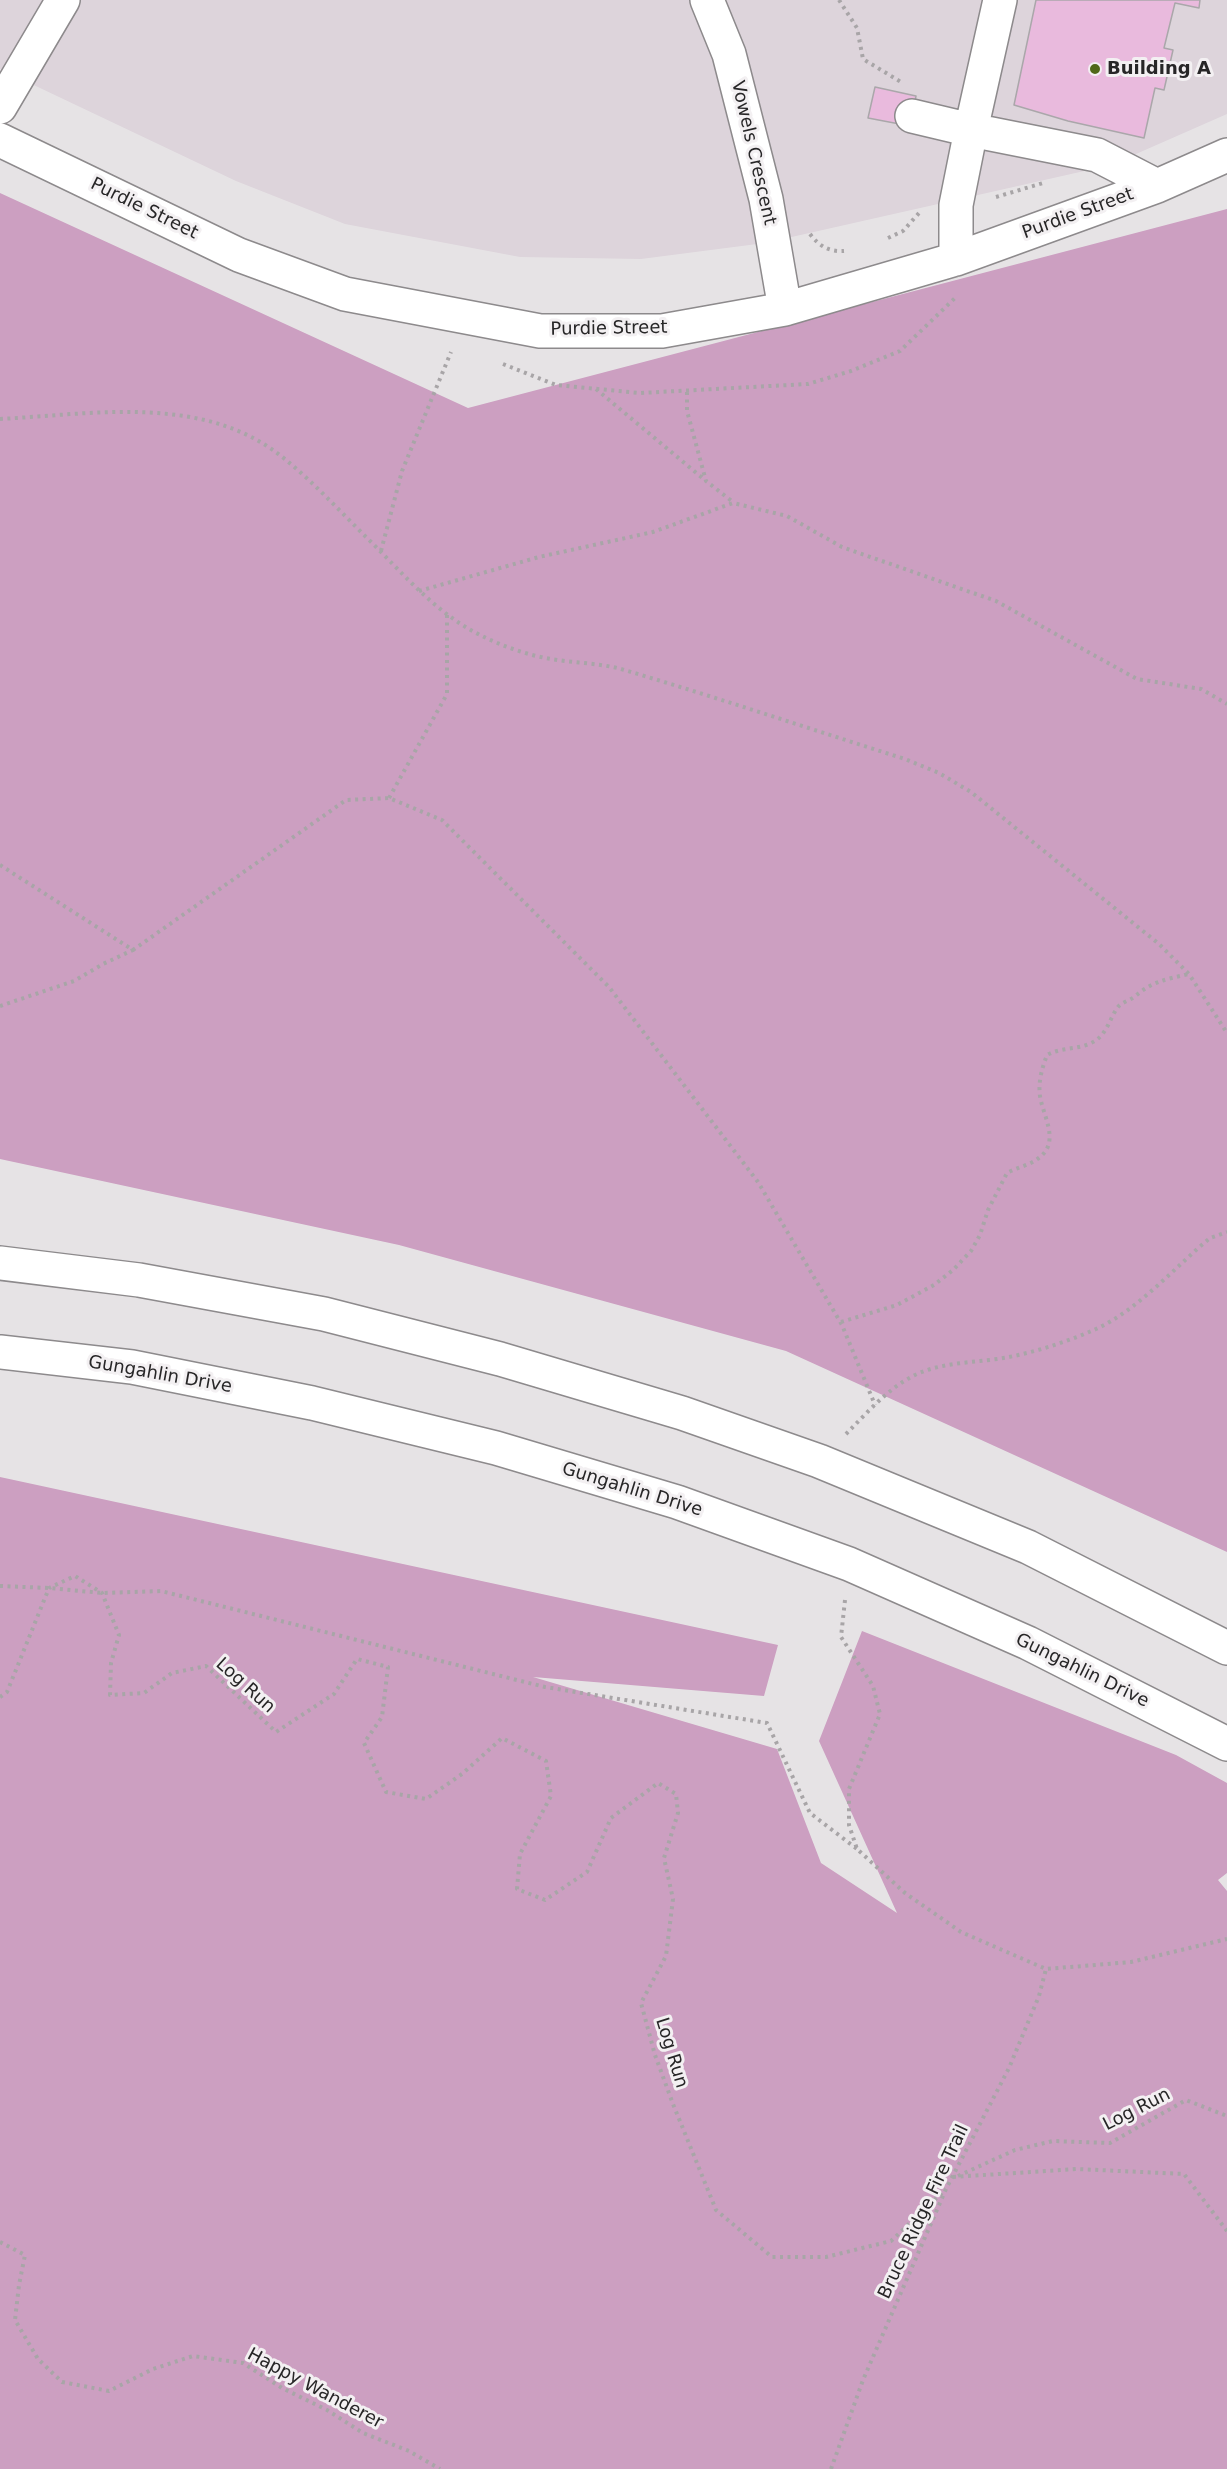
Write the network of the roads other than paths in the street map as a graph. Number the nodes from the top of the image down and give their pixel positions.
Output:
1 (63, 0) edge
2 (707, 0) edge
3 (1000, 0) edge
4 (0, 107) edge
5 (912, 116) dead end
6 (971, 130) junction
7 (0, 140) edge
8 (1227, 155) edge
9 (1157, 186) junction
10 (956, 259) junction
11 (785, 309) junction
12 (0, 1263) edge
13 (0, 1352) edge
14 (1227, 1648) edge
15 (1227, 1744) edge

1 - 4 main road
2 - 11 main road, Vowels Crescent
3 - 6 main road
5 - 6 main road
6 - 9 main road
6 - 10 main road
7 - 11 main road, Purdie Street
8 - 9 main road, Purdie Street
9 - 10 main road, Purdie Street
10 - 11 main road, Purdie Street
12 - 14 main road
13 - 15 main road, Gungahlin Drive

